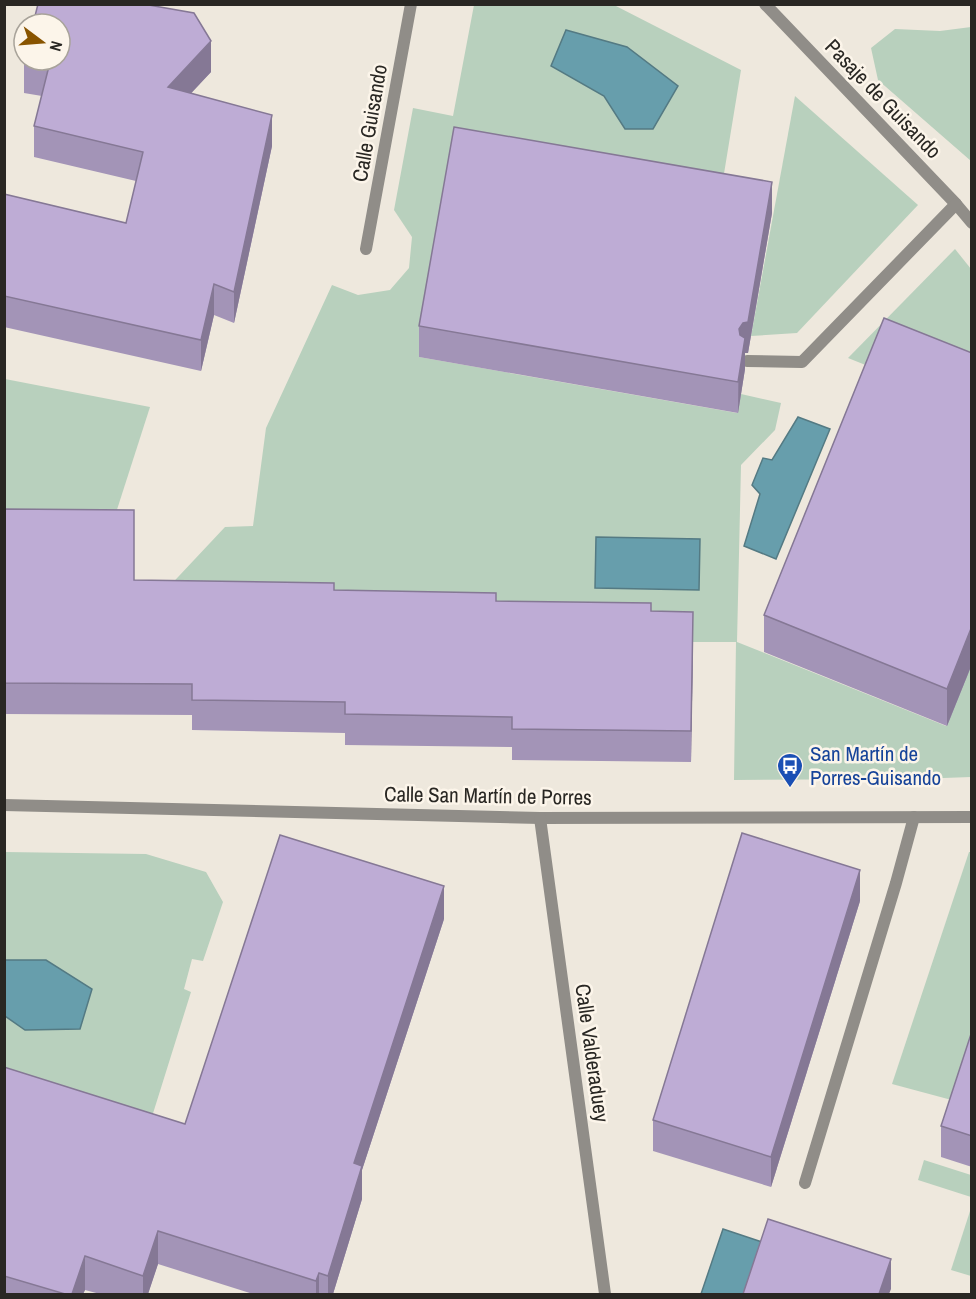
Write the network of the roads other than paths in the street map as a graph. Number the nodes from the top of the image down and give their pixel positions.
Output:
1 (411, 4) edge
2 (765, 4) edge
3 (956, 204) junction
4 (972, 223) edge
5 (366, 249) dead end
6 (747, 361) edge
7 (4, 805) edge
8 (915, 817) junction
9 (540, 818) junction
10 (972, 818) edge
11 (806, 1183) dead end
12 (605, 1294) edge

1 - 5 street, Calle Guisando
2 - 3 street, Pasaje de Guisando
3 - 4 street, Pasaje de Guisando
3 - 6 street
7 - 9 street, Calle San Martín de Porres
8 - 9 street, Calle San Martín de Porres
8 - 10 street, Calle San Martín de Porres
8 - 11 street
9 - 12 street, Calle Valderaduey

